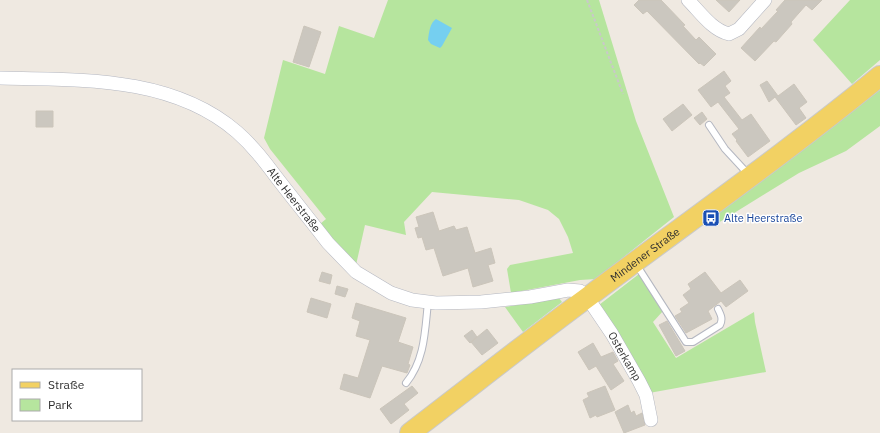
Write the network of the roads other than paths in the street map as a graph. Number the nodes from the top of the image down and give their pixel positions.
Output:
1 (688, 0) edge
2 (765, 0) edge
3 (880, 76) edge
4 (0, 78) edge
5 (709, 125) dead end
6 (750, 176) junction
7 (635, 263) junction
8 (588, 297) junction
9 (428, 302) junction
10 (718, 309) dead end
11 (406, 383) dead end
12 (651, 420) dead end
13 (410, 433) edge

1 - 2 street
3 - 6 main road, Mindener Straße
4 - 9 street, Alte Heerstraße
5 - 6 lane
6 - 7 main road, Mindener Straße
7 - 8 main road, Mindener Straße
7 - 10 lane
8 - 9 street, Alte Heerstraße
8 - 12 street, Osterkamp
8 - 13 main road, Mindener Straße
9 - 11 lane

